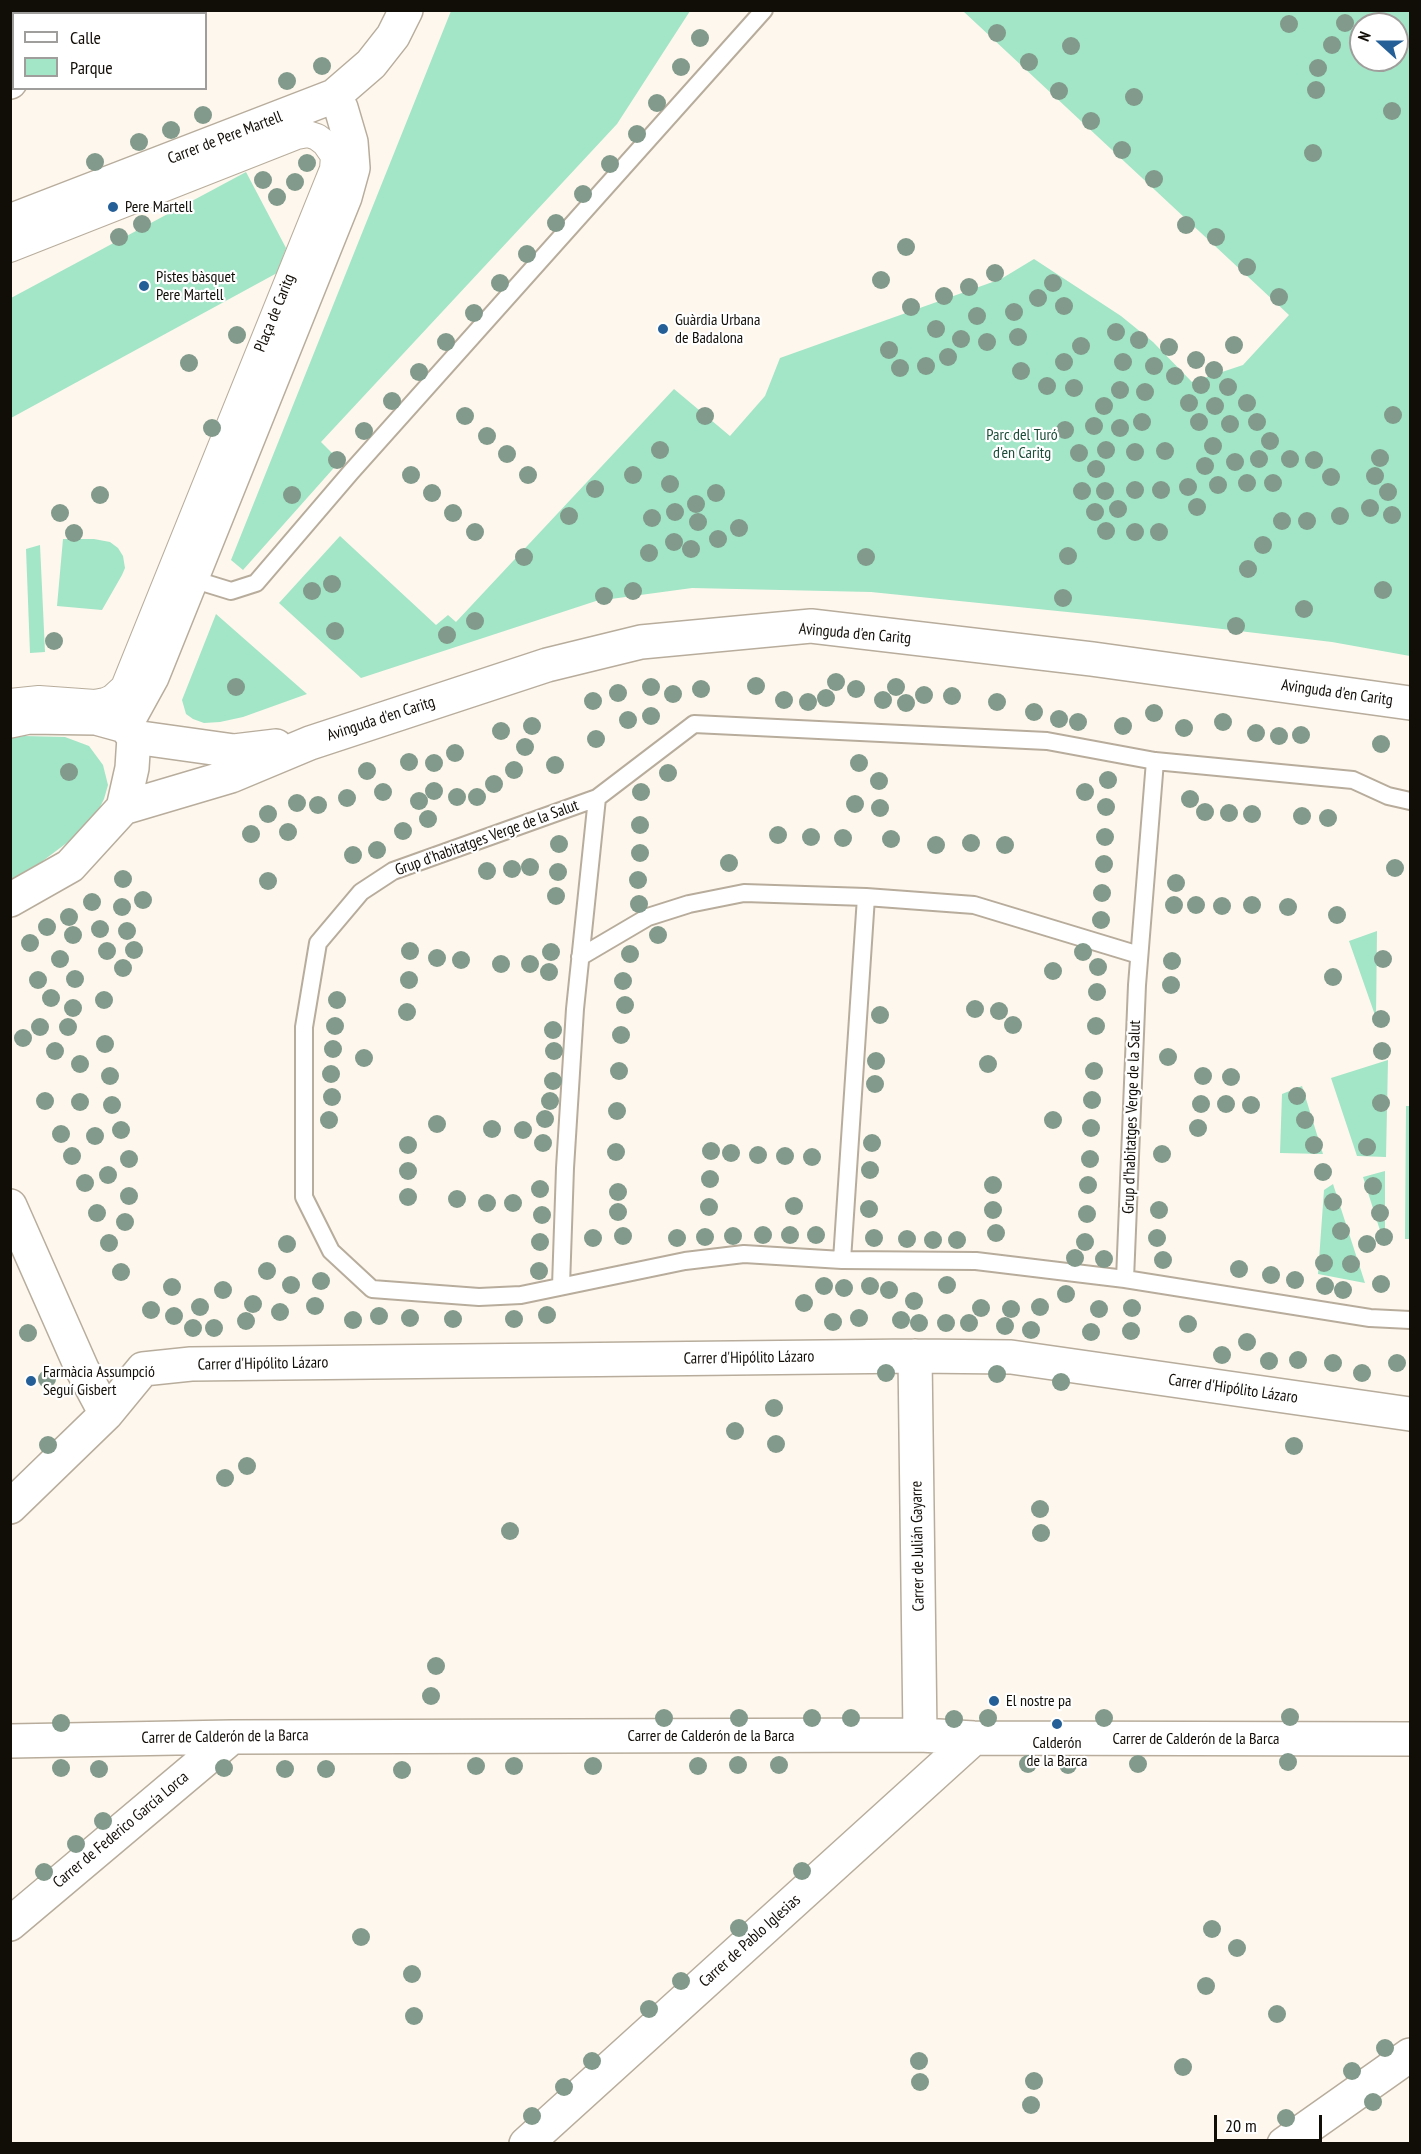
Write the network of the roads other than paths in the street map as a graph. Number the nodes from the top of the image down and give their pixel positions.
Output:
1 (406, 10) edge
2 (764, 10) edge
3 (334, 96) junction
4 (10, 221) edge
5 (10, 249) edge
6 (192, 579) junction
7 (10, 702) edge
8 (1410, 703) edge
9 (10, 722) edge
10 (129, 732) junction
11 (310, 743) junction
12 (1155, 761) junction
13 (597, 798) junction
14 (1410, 801) edge
15 (123, 808) junction
16 (866, 897) junction
17 (10, 900) edge
18 (1139, 955) junction
19 (580, 957) junction
20 (10, 1206) edge
21 (842, 1260) junction
22 (1125, 1278) junction
23 (561, 1286) junction
24 (1410, 1320) edge
25 (915, 1356) junction
26 (106, 1414) junction
27 (1410, 1414) edge
28 (10, 1507) edge
29 (920, 1735) junction
30 (232, 1737) junction
31 (974, 1738) junction
32 (1410, 1738) edge
33 (10, 1742) edge
34 (10, 1924) edge
35 (1410, 2055) edge
36 (526, 2144) edge
37 (1284, 2144) edge

1 - 3 street, Carrer de Pere Martell
2 - 6 lane
3 - 4 street, Carrer de Pere Martell
3 - 6 street, Plaça de Caritg
5 - 7 street, Plaça de Caritg
6 - 10 street, Plaça de Caritg
8 - 11 street, Avinguda d'en Caritg
9 - 10 street, Avinguda d'en Caritg
10 - 11 street, Avinguda d'en Caritg
10 - 15 street
11 - 15 street, Avinguda d'en Caritg
12 - 13 lane, Grup d'habitatges Verge de la Salut
12 - 14 lane, Grup d'habitatges Verge de la Salut
12 - 18 lane, Grup d'habitatges Verge de la Salut
13 - 19 lane, Grup d'habitatges Verge de la Salut
13 - 23 lane, Grup d'habitatges Verge de la Salut
15 - 17 street
16 - 18 lane
16 - 19 lane
16 - 21 lane
18 - 22 lane, Grup d'habitatges Verge de la Salut
19 - 23 lane, Grup d'habitatges Verge de la Salut
20 - 26 street
21 - 22 lane, Grup d'habitatges Verge de la Salut
21 - 23 lane, Grup d'habitatges Verge de la Salut
22 - 24 lane, Grup d'habitatges Verge de la Salut
25 - 26 street, Carrer d'Hipólito Lázaro
25 - 27 street, Carrer d'Hipólito Lázaro
25 - 29 street, Carrer de Julián Gayarre
26 - 28 street, Carrer d'Hipólito Lázaro
29 - 30 street, Carrer de Calderón de la Barca
29 - 31 street, Carrer de Calderón de la Barca
30 - 33 street, Carrer de Calderón de la Barca
30 - 34 street, Carrer de Federico García Lorca
31 - 32 street, Carrer de Calderón de la Barca
31 - 36 street, Carrer de Pablo Iglesias
35 - 37 street

